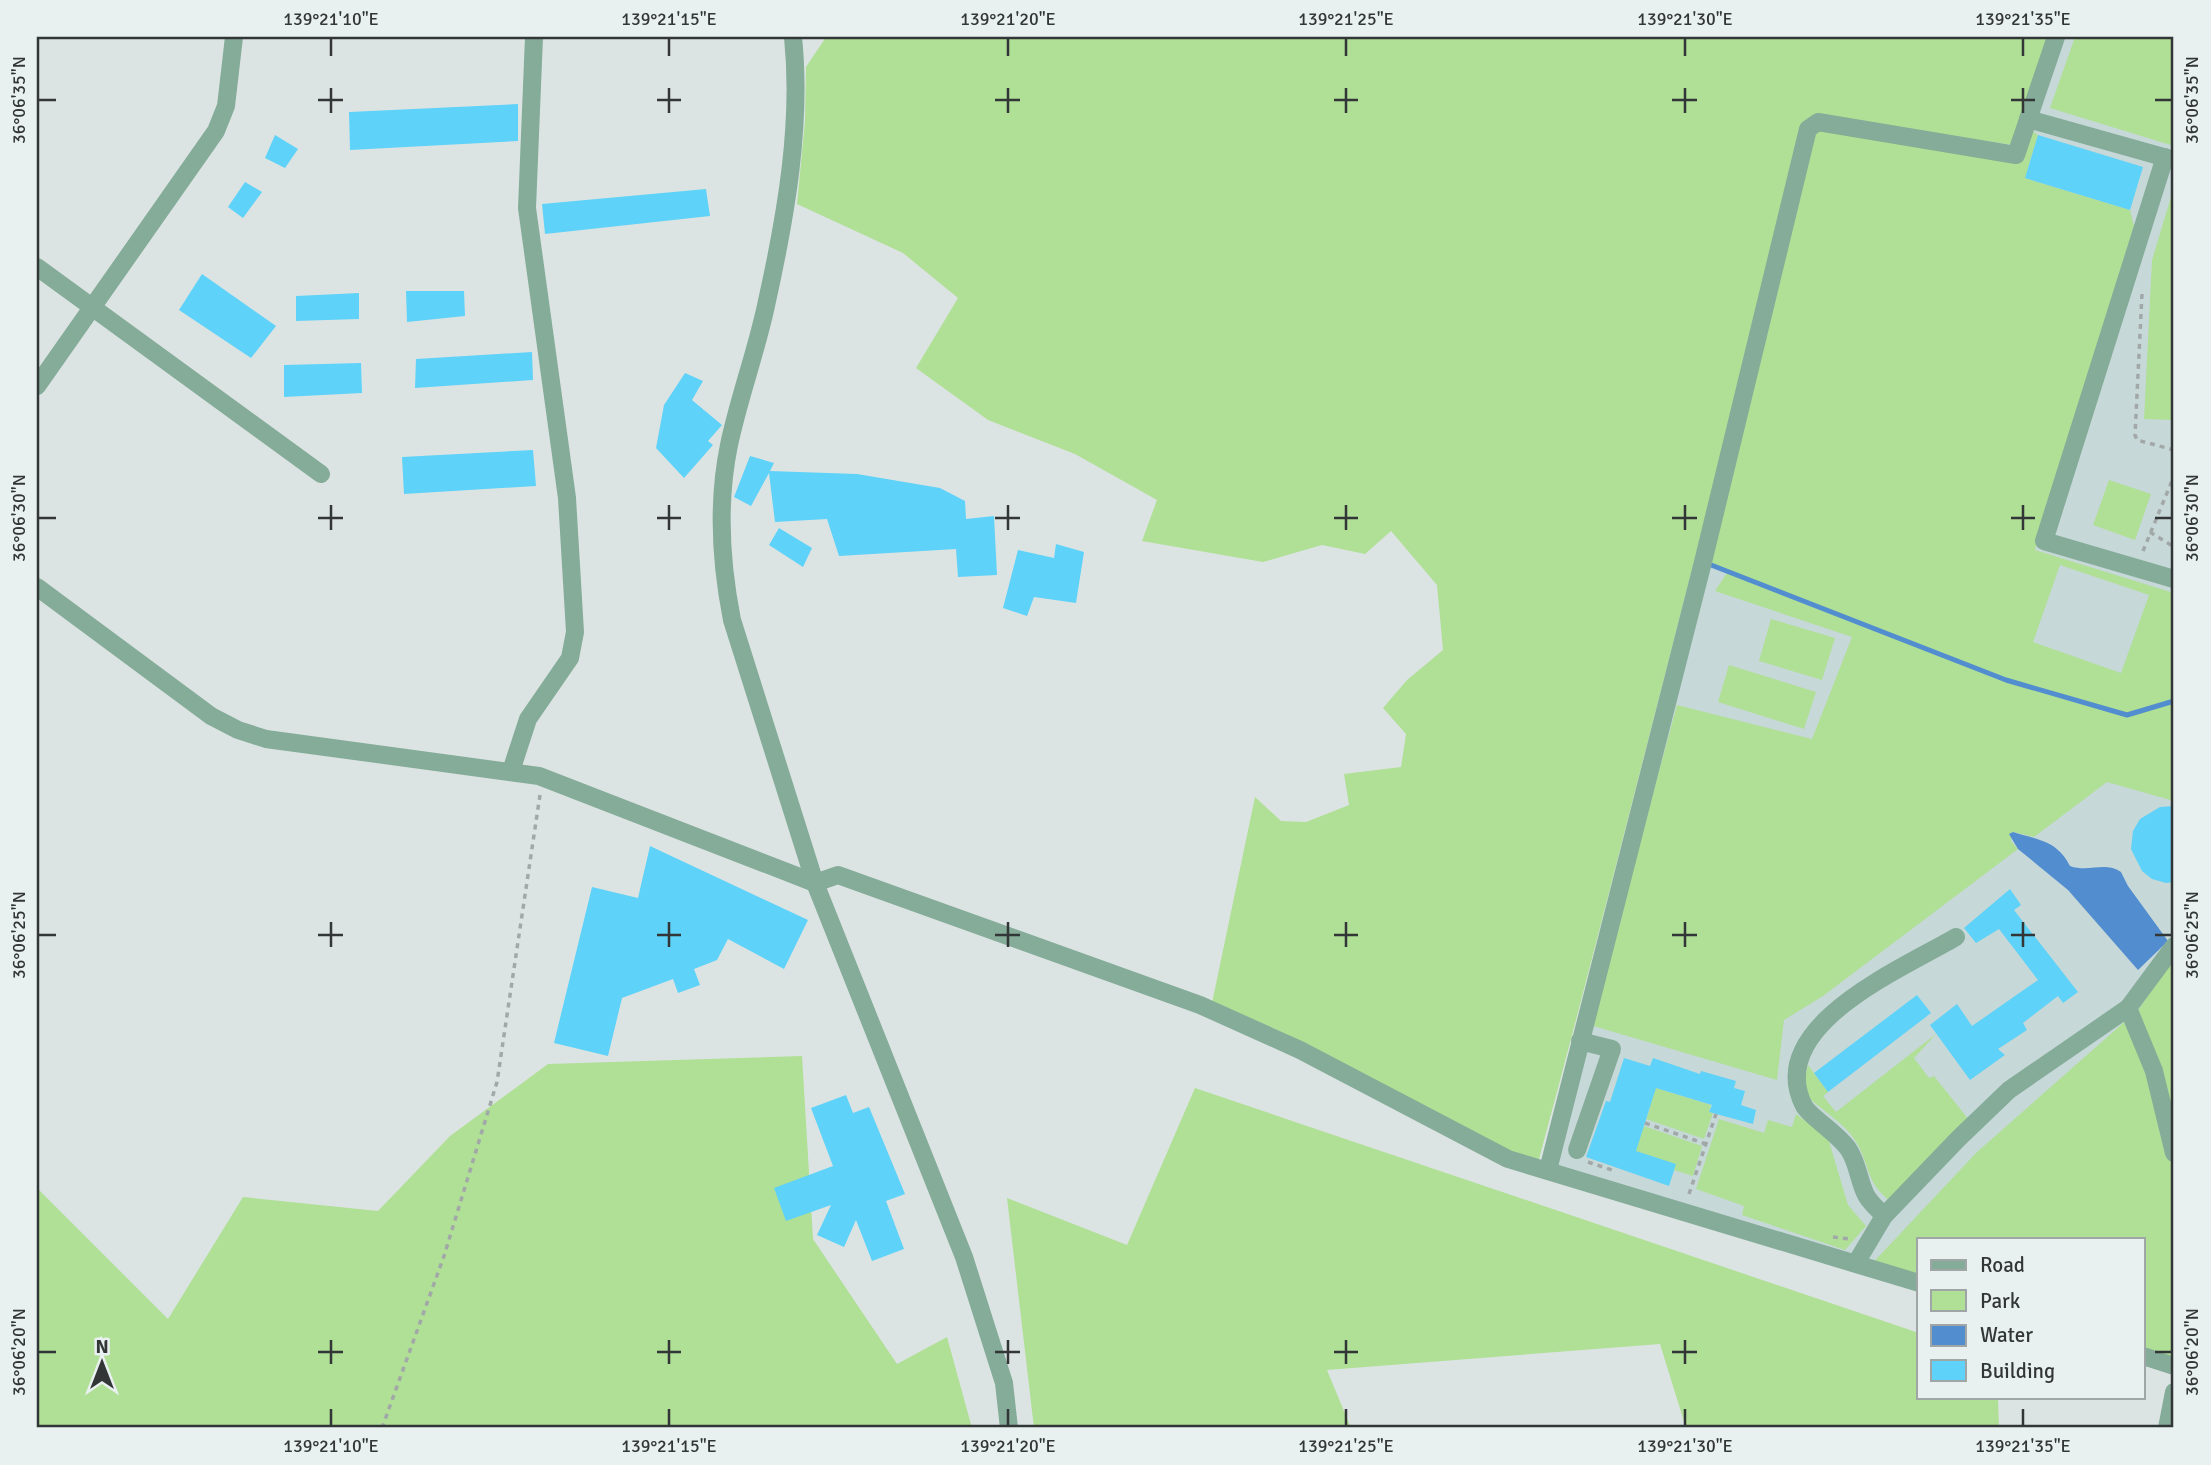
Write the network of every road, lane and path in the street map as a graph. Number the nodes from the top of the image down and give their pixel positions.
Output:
1 (234, 37) edge
2 (534, 37) edge
3 (793, 37) edge
4 (2056, 37) edge
5 (2028, 120) junction
6 (2169, 159) edge
7 (2133, 259) junction
8 (37, 267) edge
9 (92, 308) junction
10 (37, 386) edge
11 (2174, 450) edge
12 (321, 474) dead end
13 (2174, 475) edge
14 (2150, 532) junction
15 (2174, 547) edge
16 (2136, 568) junction
17 (2174, 579) edge
18 (37, 587) edge
19 (516, 772) junction
20 (542, 778) junction
21 (815, 883) junction
22 (1956, 937) dead end
23 (2174, 946) edge
24 (2128, 1008) junction
25 (1580, 1041) junction
26 (1716, 1114) dead end
27 (1645, 1122) dead end
28 (1706, 1143) junction
29 (1577, 1150) dead end
30 (2174, 1153) edge
31 (1548, 1170) junction
32 (1689, 1194) dead end
33 (1884, 1216) junction
34 (1856, 1263) junction
35 (1917, 1282) edge
36 (2144, 1356) edge
37 (2174, 1366) edge
38 (2174, 1392) edge
39 (382, 1428) edge
40 (1009, 1428) edge
41 (2167, 1428) edge

1 - 9 street
2 - 19 street
3 - 21 street
4 - 5 street
5 - 6 street
5 - 25 street
6 - 7 street
7 - 11 path
7 - 16 street
8 - 9 street
9 - 10 street
9 - 12 street
13 - 14 path
14 - 15 path
14 - 16 path
16 - 17 street
18 - 19 street
19 - 20 street
20 - 21 street
20 - 39 path
21 - 31 street
21 - 40 street
22 - 33 street
23 - 24 street
24 - 30 street
24 - 33 street
25 - 29 street
25 - 31 street
26 - 28 path
27 - 28 path
28 - 32 path
31 - 34 street
33 - 34 street
34 - 35 street
36 - 37 street
38 - 41 street

